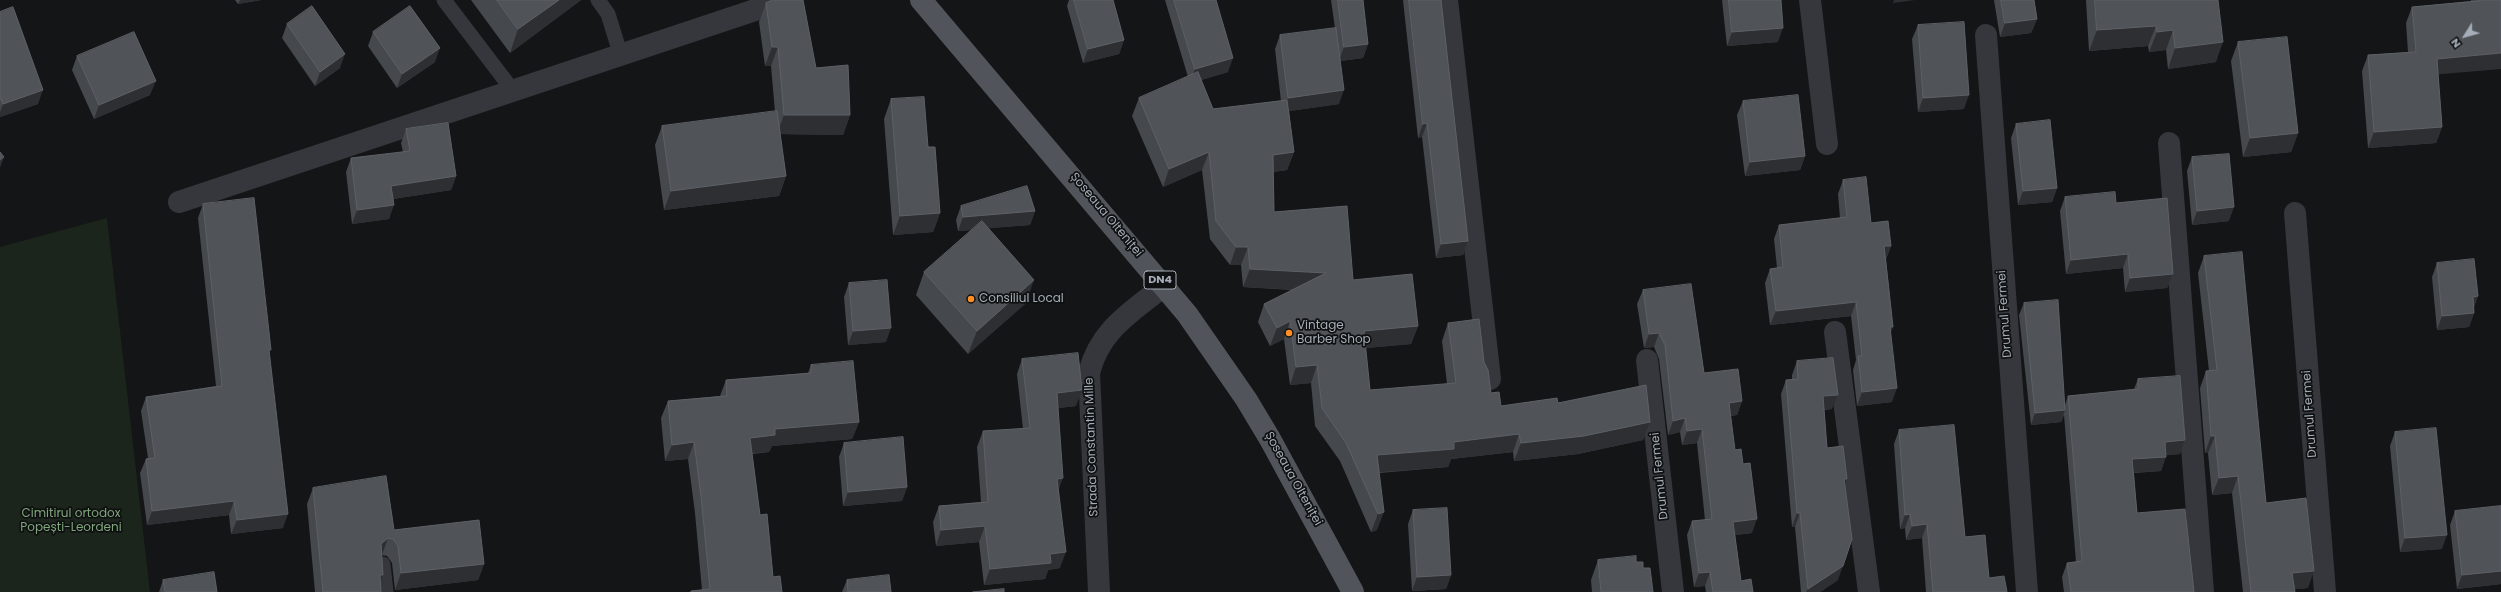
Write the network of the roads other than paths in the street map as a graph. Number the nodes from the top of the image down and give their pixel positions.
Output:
1 (444, 0) edge
2 (598, 0) edge
3 (785, 0) edge
4 (921, 0) edge
5 (1447, 0) edge
6 (1810, 0) edge
7 (1986, 35) dead end
8 (621, 56) junction
9 (514, 92) junction
10 (2169, 143) dead end
11 (1827, 144) dead end
12 (179, 202) dead end
13 (2295, 213) dead end
14 (1165, 285) junction
15 (1835, 332) dead end
16 (1647, 360) dead end
17 (1490, 379) edge
18 (383, 564) edge
19 (386, 592) edge
20 (1099, 592) edge
21 (1353, 592) edge
22 (1673, 592) edge
23 (1869, 592) edge
24 (2026, 592) edge
25 (2204, 592) edge
26 (2325, 592) edge

1 - 9 lane
2 - 8 lane
3 - 8 street
4 - 14 main road, Șoseaua Olteniței / DN4
5 - 17 street
6 - 11 street
7 - 24 street, Drumul Fermei
8 - 9 street
9 - 12 street
10 - 25 street
13 - 26 street, Drumul Fermei
14 - 20 street, Strada Constantin Mille
14 - 21 main road, Șoseaua Olteniței / DN4
15 - 23 street
16 - 22 street, Drumul Fermei
18 - 19 lane

